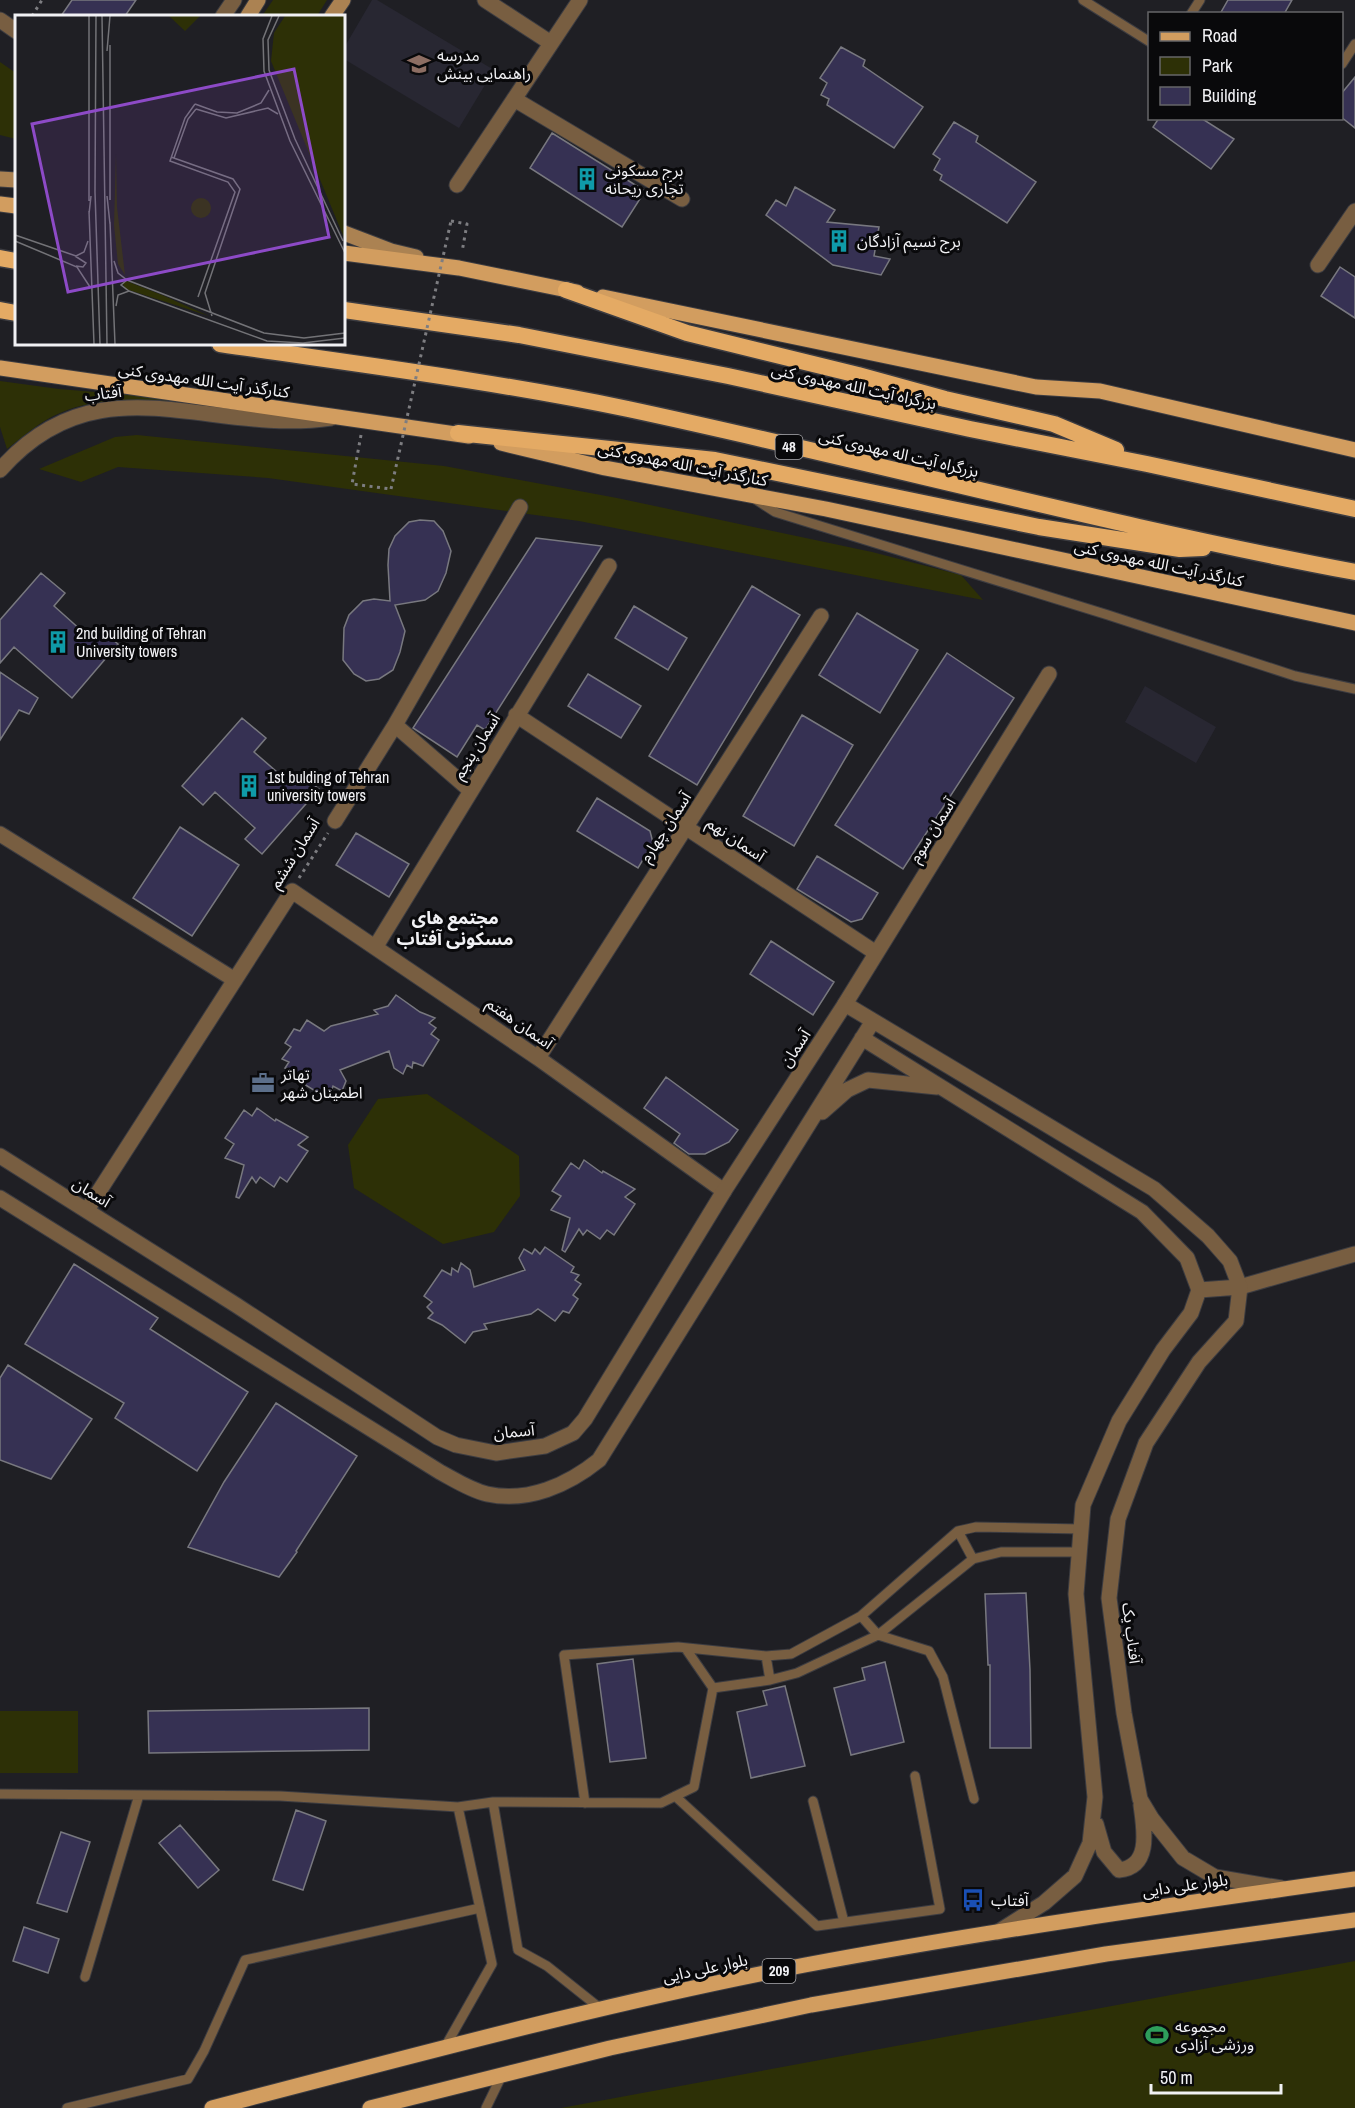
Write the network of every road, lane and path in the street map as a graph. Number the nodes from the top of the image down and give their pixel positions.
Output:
1 (42, 0) edge
2 (234, 0) edge
3 (258, 0) edge
4 (343, 0) edge
5 (484, 0) edge
6 (580, 0) edge
7 (1083, 0) edge
8 (33, 15) edge
9 (225, 15) edge
10 (249, 15) edge
11 (333, 15) edge
12 (0, 20) edge
13 (15, 30) edge
14 (1148, 41) edge
15 (551, 43) junction
16 (1355, 44) edge
17 (1343, 61) edge
18 (514, 99) junction
19 (0, 179) edge
20 (15, 180) edge
21 (457, 185) dead end
22 (682, 199) dead end
23 (0, 204) edge
24 (15, 206) edge
25 (1355, 211) edge
26 (345, 233) edge
27 (345, 253) edge
28 (0, 258) edge
29 (15, 261) edge
30 (1318, 265) dead end
31 (459, 268) junction
32 (566, 290) junction
33 (345, 309) edge
34 (0, 310) edge
35 (15, 313) edge
36 (226, 345) edge
37 (0, 368) edge
38 (336, 418) junction
39 (364, 421) junction
40 (458, 434) junction
41 (1355, 450) edge
42 (1148, 464) junction
43 (0, 470) edge
44 (748, 494) junction
45 (520, 507) dead end
46 (1355, 509) edge
47 (1228, 548) junction
48 (609, 566) dead end
49 (1355, 572) edge
50 (821, 616) dead end
51 (1355, 623) edge
52 (1049, 674) dead end
53 (1355, 689) edge
54 (516, 715) junction
55 (395, 725) junction
56 (470, 790) junction
57 (335, 821) joint
58 (686, 827) junction
59 (0, 834) edge
60 (292, 891) junction
61 (376, 946) junction
62 (876, 953) junction
63 (235, 980) junction
64 (845, 1004) junction
65 (873, 1021) junction
66 (862, 1038) junction
67 (538, 1058) junction
68 (941, 1087) junction
69 (808, 1124) junction
70 (0, 1156) edge
71 (724, 1191) junction
72 (0, 1198) edge
73 (87, 1210) junction
74 (1355, 1254) edge
75 (1240, 1287) junction
76 (1199, 1290) junction
77 (1081, 1529) junction
78 (958, 1531) junction
79 (1079, 1552) junction
80 (974, 1559) junction
81 (861, 1616) junction
82 (878, 1635) junction
83 (686, 1649) junction
84 (766, 1656) junction
85 (770, 1680) junction
86 (713, 1688) junction
87 (915, 1776) dead end
88 (0, 1794) edge
89 (139, 1795) junction
90 (675, 1796) junction
91 (1140, 1798) junction
92 (974, 1799) dead end
93 (493, 1802) junction
94 (813, 1802) dead end
95 (585, 1803) junction
96 (458, 1807) junction
97 (1093, 1816) junction
98 (1355, 1880) edge
99 (1286, 1889) junction
100 (480, 1908) junction
101 (1355, 1920) edge
102 (844, 1922) junction
103 (996, 1934) junction
104 (85, 1977) dead end
105 (601, 2009) junction
106 (445, 2047) junction
107 (502, 2075) junction
108 (67, 2108) edge
109 (212, 2108) edge
110 (370, 2108) edge
111 (486, 2108) edge

1 - 8 path
2 - 9 street
3 - 10 main road
4 - 11 main road
5 - 15 street
6 - 15 street
7 - 14 lane
12 - 13 street
15 - 18 street
16 - 17 lane
18 - 21 street
18 - 22 street
19 - 20 main road
23 - 24 main road
25 - 30 street
26 - 31 main road
27 - 31 main road
28 - 29 highway
31 - 32 main road
31 - 39 path, bridge
32 - 41 main road
32 - 42 highway
33 - 42 highway, بزرگراه آیت الله مهدوی کنی
34 - 35 highway
36 - 47 highway, بزرگراه آیت اله مهدوی کنی / 48
37 - 38 main road, کنارگذر آیت الله مهدوی کنی
38 - 39 main road, کنارگذر آیت الله مهدوی کنی
38 - 43 street, آفتاب
39 - 40 main road, کنارگذر آیت الله مهدوی کنی
40 - 44 main road, کنارگذر آیت الله مهدوی کنی
40 - 47 highway
42 - 46 highway, بزرگراه آیت الله مهدوی کنی
44 - 51 main road, کنارگذر آیت الله مهدوی کنی
44 - 53 lane
45 - 55 street, آسمان ششم
47 - 49 highway, بزرگراه آیت اله مهدوی کنی / 48
48 - 54 street, آسمان پنجم
50 - 58 street, آسمان چهارم
52 - 62 street, آسمان سوم
54 - 56 street, آسمان پنجم
54 - 58 street, آسمان نهم
55 - 56 street
55 - 57 street, آسمان ششم
56 - 61 street, آسمان پنجم
57 - 60 path, آسمان ششم
58 - 62 street, آسمان نهم
58 - 67 street, آسمان چهارم
59 - 63 street
60 - 61 street, آسمان هفتم
60 - 63 street, آسمان ششم
61 - 67 street, آسمان هفتم
62 - 64 street, آسمان سوم
63 - 73 street, آسمان ششم
64 - 65 street
64 - 71 street, آسمان
65 - 66 street
65 - 75 street
66 - 68 street
66 - 69 street
67 - 71 street, آسمان هفتم
68 - 69 street
68 - 76 street
69 - 72 street
70 - 73 street, آسمان
71 - 73 street, آسمان
74 - 75 street
75 - 76 street
75 - 91 street, آفتاب یک
76 - 77 street
77 - 78 lane
77 - 79 street
78 - 80 lane
78 - 81 lane
79 - 80 lane
79 - 97 street
80 - 82 lane
81 - 82 lane
81 - 84 lane
82 - 85 lane
82 - 92 lane
83 - 84 lane
83 - 86 lane
83 - 95 lane
84 - 85 lane
85 - 86 lane
86 - 90 lane
87 - 102 lane
88 - 89 lane
89 - 96 lane
89 - 104 lane
90 - 95 lane
90 - 102 lane
91 - 97 street
91 - 99 street, آفتاب یک
93 - 95 lane
93 - 96 lane
93 - 105 lane
94 - 102 lane
96 - 100 lane
97 - 103 street
98 - 99 main road, بلوار علی دایی / 209
99 - 103 main road, بلوار علی دایی / 209
100 - 106 lane
100 - 108 lane
101 - 107 main road
103 - 105 main road, بلوار علی دایی / 209
105 - 106 main road, بلوار علی دایی / 209
106 - 109 main road, بلوار علی دایی / 209
107 - 110 main road
107 - 111 lane

